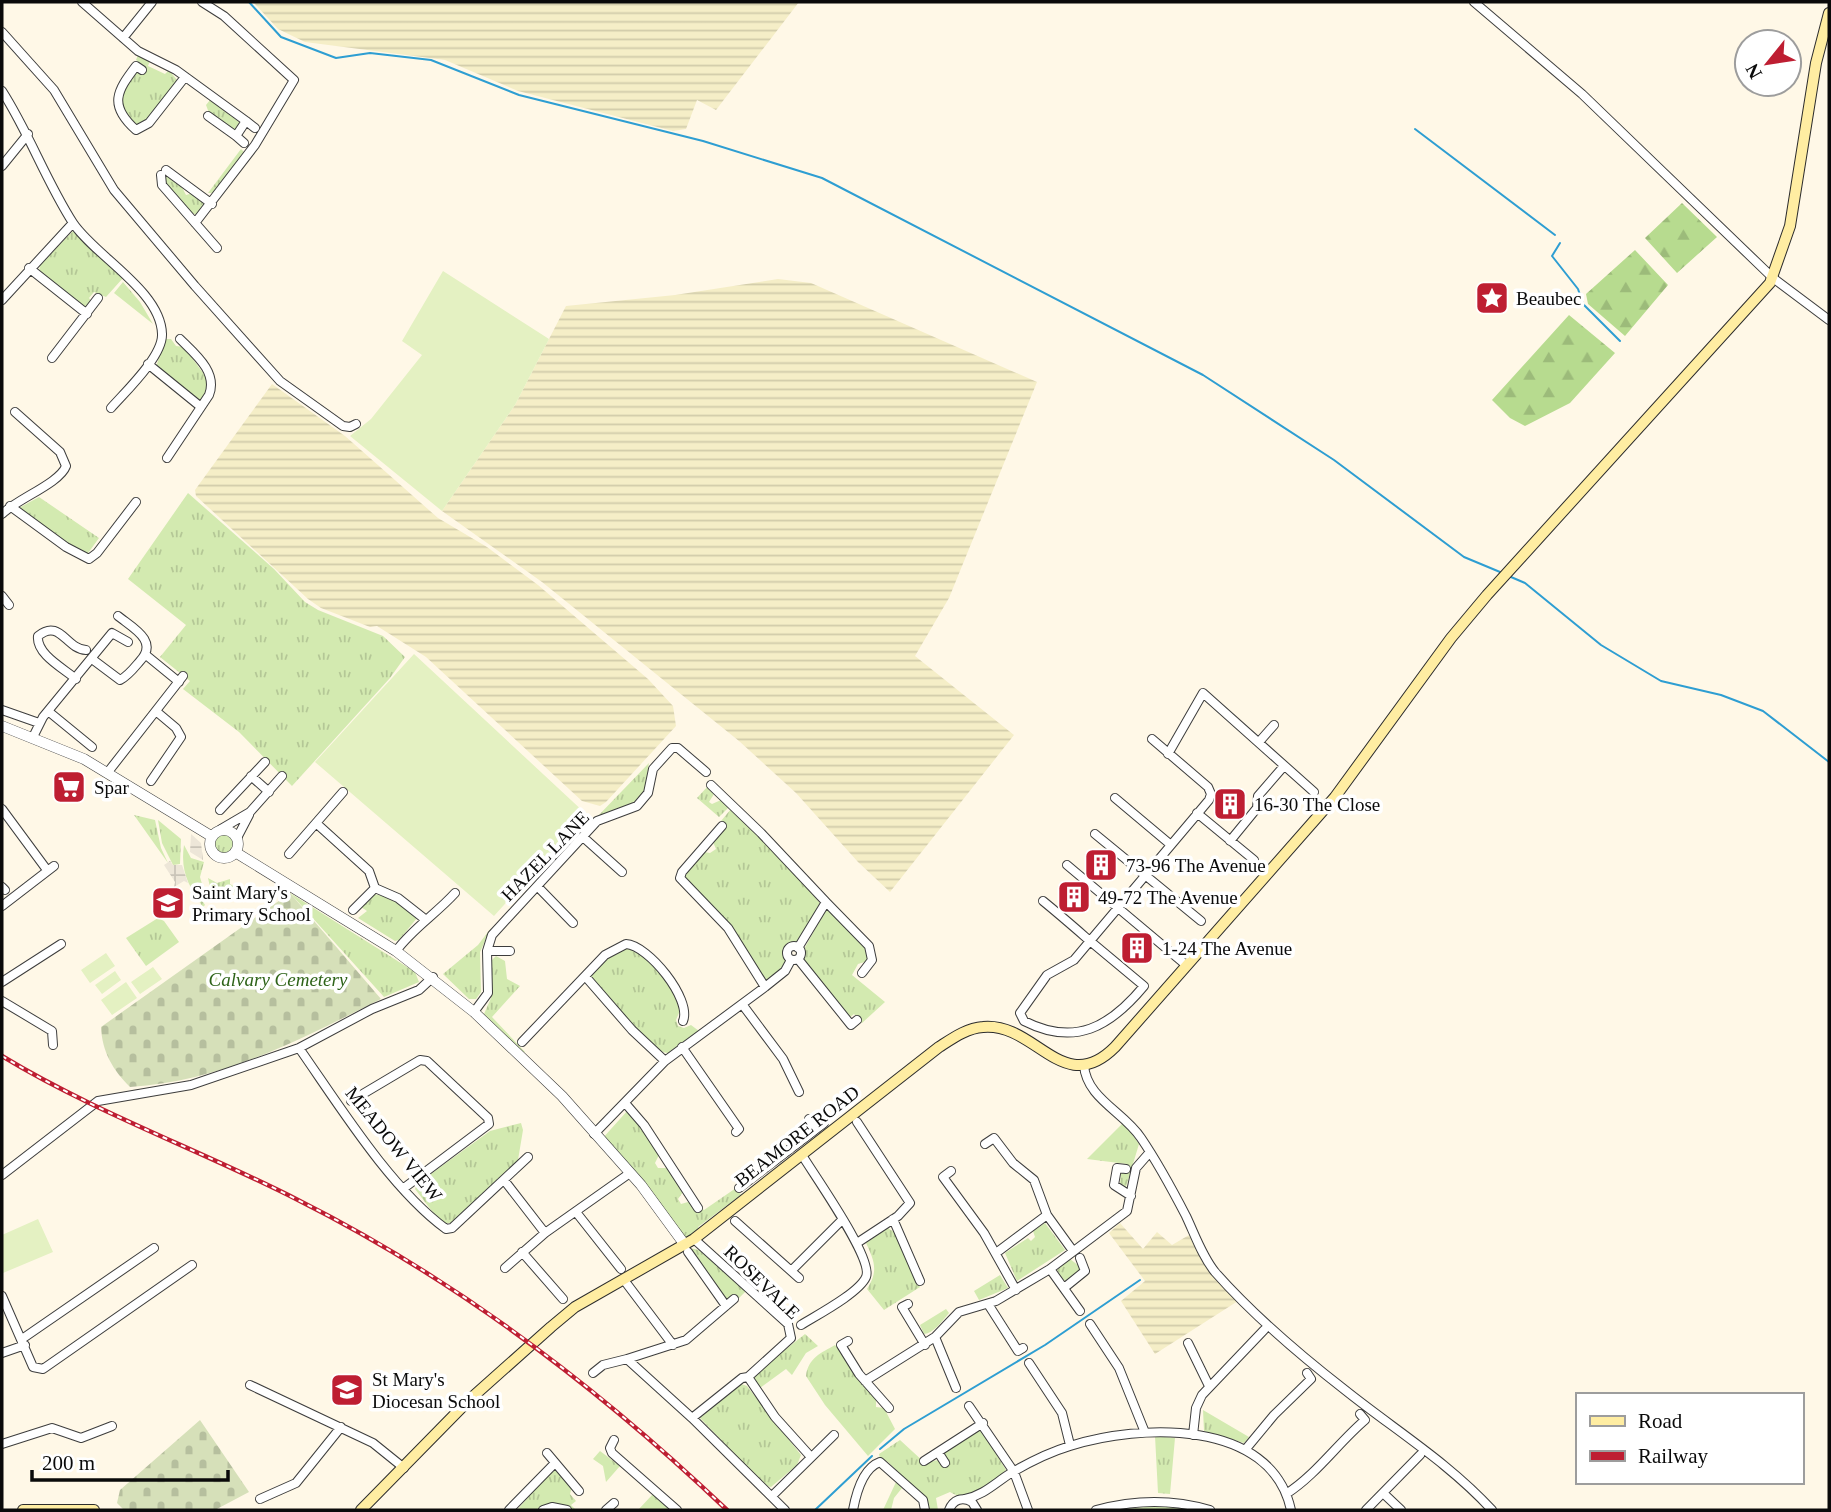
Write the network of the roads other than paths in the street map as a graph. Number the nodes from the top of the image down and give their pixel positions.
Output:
1 (82, 2) edge
2 (152, 2) edge
3 (202, 2) edge
4 (1474, 2) edge
5 (1829, 13) edge
6 (2, 32) edge
7 (123, 38) junction
8 (142, 70) dead end
9 (185, 77) junction
10 (2, 91) edge
11 (208, 116) dead end
12 (246, 121) junction
13 (255, 128) dead end
14 (28, 134) junction
15 (236, 136) junction
16 (244, 142) dead end
17 (2, 166) edge
18 (212, 204) junction
19 (73, 223) junction
20 (195, 223) junction
21 (217, 248) dead end
22 (29, 268) junction
23 (1773, 278) junction
24 (98, 298) dead end
25 (2, 300) edge
26 (87, 314) junction
27 (1829, 320) edge
28 (180, 339) dead end
29 (52, 358) dead end
30 (148, 364) junction
31 (201, 407) junction
32 (111, 408) dead end
33 (15, 412) dead end
34 (356, 424) dead end
35 (167, 458) dead end
36 (136, 502) dead end
37 (10, 506) junction
38 (2, 514) edge
39 (2, 596) edge
40 (9, 605) dead end
41 (118, 616) dead end
42 (128, 642) dead end
43 (86, 650) dead end
44 (146, 655) junction
45 (92, 659) junction
46 (76, 678) junction
47 (2, 710) edge
48 (48, 711) junction
49 (157, 712) junction
50 (39, 723) junction
51 (1274, 725) dead end
52 (2, 726) edge
53 (33, 737) junction
54 (1152, 739) dead end
55 (1259, 742) junction
56 (92, 747) dead end
57 (1168, 754) junction
58 (265, 762) dead end
59 (1284, 766) junction
60 (108, 772) junction
61 (706, 772) dead end
62 (251, 776) junction
63 (282, 776) dead end
64 (150, 781) dead end
65 (711, 785) dead end
66 (269, 792) junction
67 (343, 792) dead end
68 (1314, 792) dead end
69 (719, 793) junction
70 (1115, 798) dead end
71 (712, 801) dead end
72 (220, 810) dead end
73 (250, 812) junction
74 (1198, 813) junction
75 (4, 816) edge
76 (316, 823) junction
77 (722, 826) dead end
78 (221, 829) junction
79 (1095, 834) dead end
80 (211, 836) junction
81 (583, 837) junction
82 (237, 838) junction
83 (1230, 841) junction
84 (1171, 845) junction
85 (235, 852) junction
86 (289, 854) dead end
87 (1254, 860) dead end
88 (1067, 865) dead end
89 (622, 872) dead end
90 (1146, 874) junction
91 (537, 886) junction
92 (375, 888) junction
93 (454, 893) dead end
94 (1043, 901) dead end
95 (826, 902) junction
96 (2, 906) edge
97 (1118, 908) junction
98 (353, 910) dead end
99 (426, 920) junction
100 (1201, 921) dead end
101 (573, 923) dead end
102 (1090, 941) junction
103 (61, 944) dead end
104 (396, 951) junction
105 (487, 951) junction
106 (509, 951) dead end
107 (794, 959) junction
108 (1186, 965) junction
109 (862, 973) dead end
110 (585, 976) junction
111 (432, 979) junction
112 (2, 982) edge
113 (765, 988) junction
114 (2, 1001) edge
115 (742, 1004) junction
116 (474, 1012) junction
117 (857, 1020) dead end
118 (683, 1021) dead end
119 (522, 1042) dead end
120 (52, 1045) dead end
121 (682, 1047) junction
122 (299, 1048) junction
123 (665, 1061) junction
124 (1084, 1065) junction
125 (799, 1092) dead end
126 (351, 1101) dead end
127 (625, 1103) junction
128 (809, 1119) dead end
129 (857, 1122) dead end
130 (736, 1132) dead end
131 (594, 1134) junction
132 (985, 1144) dead end
133 (1150, 1152) junction
134 (802, 1155) junction
135 (528, 1157) dead end
136 (1126, 1169) dead end
137 (951, 1171) dead end
138 (630, 1173) junction
139 (2, 1175) edge
140 (504, 1181) junction
141 (747, 1181) junction
142 (404, 1188) junction
143 (739, 1188) dead end
144 (755, 1192) junction
145 (1131, 1196) junction
146 (698, 1208) dead end
147 (576, 1212) junction
148 (1047, 1215) junction
149 (893, 1219) junction
150 (842, 1220) junction
151 (735, 1222) dead end
152 (545, 1233) junction
153 (857, 1243) junction
154 (689, 1246) junction
155 (153, 1248) dead end
156 (522, 1252) junction
157 (996, 1253) junction
158 (1077, 1254) junction
159 (192, 1265) dead end
160 (505, 1268) dead end
161 (1050, 1269) junction
162 (791, 1271) junction
163 (622, 1274) junction
164 (799, 1278) dead end
165 (920, 1281) dead end
166 (1064, 1288) junction
167 (1016, 1290) junction
168 (2, 1296) edge
169 (563, 1299) dead end
170 (734, 1299) dead end
171 (908, 1304) dead end
172 (988, 1304) junction
173 (726, 1306) junction
174 (1080, 1311) dead end
175 (1090, 1324) dead end
176 (801, 1325) dead end
177 (1264, 1330) dead end
178 (936, 1337) junction
179 (848, 1341) dead end
180 (23, 1342) junction
181 (1251, 1342) junction
182 (1188, 1343) dead end
183 (673, 1345) junction
184 (925, 1345) junction
185 (1023, 1348) dead end
186 (1260, 1350) dead end
187 (2, 1353) edge
188 (626, 1359) junction
189 (1029, 1363) dead end
190 (593, 1373) dead end
191 (1307, 1373) dead end
192 (748, 1377) junction
193 (865, 1381) junction
194 (250, 1385) dead end
195 (1209, 1386) junction
196 (956, 1388) dead end
197 (883, 1404) dead end
198 (969, 1406) dead end
199 (1360, 1414) dead end
200 (692, 1418) junction
201 (983, 1423) junction
202 (111, 1426) dead end
203 (341, 1427) junction
204 (1144, 1430) junction
205 (834, 1435) dead end
206 (1193, 1435) junction
207 (614, 1440) dead end
208 (2, 1444) edge
209 (1070, 1445) junction
210 (1245, 1450) junction
211 (938, 1452) junction
212 (547, 1453) dead end
213 (1420, 1455) dead end
214 (811, 1457) junction
215 (924, 1461) dead end
216 (555, 1463) junction
217 (945, 1463) dead end
218 (404, 1468) junction
219 (1014, 1472) junction
220 (579, 1491) dead end
221 (1383, 1493) junction
222 (1286, 1494) junction
223 (772, 1496) junction
224 (980, 1496) junction
225 (260, 1499) dead end
226 (965, 1499) junction
227 (614, 1503) dead end
228 (977, 1509) edge
229 (23, 1510) edge
230 (94, 1510) edge
231 (361, 1510) edge
232 (509, 1510) edge
233 (543, 1510) edge
234 (567, 1510) edge
235 (606, 1510) edge
236 (677, 1510) edge
237 (785, 1510) edge
238 (853, 1510) edge
239 (925, 1510) edge
240 (949, 1510) edge
241 (1028, 1510) edge
242 (1096, 1510) edge
243 (1210, 1510) edge
244 (1291, 1510) edge
245 (1366, 1510) edge
246 (1401, 1510) edge
247 (1492, 1510) edge

1 - 7 street
2 - 7 street
3 - 18 street
4 - 23 street
5 - 23 main road
6 - 34 street
7 - 9 street
8 - 9 street
9 - 12 street
10 - 14 street
11 - 15 street
12 - 13 street
12 - 15 street
14 - 17 street
14 - 19 street
15 - 16 street
18 - 20 street
18 - 20 street
19 - 22 street
19 - 30 street
20 - 21 street
22 - 25 street
22 - 26 street
23 - 27 street
23 - 108 main road
24 - 26 street
26 - 29 street
28 - 31 street
30 - 31 street
30 - 32 street
31 - 35 street
33 - 37 street
36 - 37 street
37 - 38 street
39 - 40 street
41 - 44 street
42 - 45 street
43 - 46 street
44 - 45 street
44 - 49 street
45 - 46 street
46 - 48 street
47 - 50 street
48 - 50 street
48 - 56 street
49 - 60 street
49 - 64 street
50 - 53 street
51 - 55 street
52 - 53 street
53 - 60 street
54 - 57 street
55 - 57 street
55 - 59 street
57 - 74 street
58 - 62 street
59 - 68 street
59 - 83 street
60 - 80 street
61 - 81 street, HAZEL LANE
62 - 66 street
62 - 72 street
63 - 66 street
65 - 69 street
66 - 73 street
67 - 76 street
69 - 71 street
69 - 95 street
70 - 84 street
73 - 78 street
73 - 82 street
74 - 83 street
74 - 84 street
75 - 96 street
76 - 86 street
76 - 92 street
77 - 113 street
78 - 80 street
78 - 82 street
79 - 90 street
80 - 85 street
81 - 89 street
81 - 91 street, HAZEL LANE
82 - 85 street
83 - 87 street
84 - 90 street
85 - 104 street
88 - 97 street
90 - 97 street
90 - 100 street
91 - 101 street
91 - 105 street, HAZEL LANE
92 - 98 street
92 - 99 street
93 - 99 street
94 - 102 street
95 - 107 street
95 - 109 street
97 - 102 street
97 - 108 street
99 - 104 street
102 - 102 street
103 - 112 street
104 - 111 street
105 - 106 street
105 - 116 street
107 - 113 street
107 - 117 street
108 - 124 main road
110 - 118 street
110 - 119 street
110 - 123 street
111 - 116 street
111 - 122 street
113 - 115 street
114 - 120 street
115 - 121 street
115 - 125 street
116 - 131 street
121 - 123 street
121 - 130 street
122 - 139 street
122 - 142 street, MEADOW VIEW
123 - 127 street
124 - 133 street
124 - 134 main road, BEAMORE ROAD
126 - 142 street
127 - 131 street
127 - 146 street
128 - 141 street
129 - 149 street
131 - 138 street
132 - 148 street
133 - 145 street
133 - 247 street
134 - 144 main road, BEAMORE ROAD
134 - 150 street
135 - 140 street, MEADOW VIEW
136 - 145 street
137 - 157 street
138 - 147 street
138 - 154 street
140 - 142 street, MEADOW VIEW
140 - 152 street
141 - 143 street
141 - 144 street
144 - 154 main road, BEAMORE ROAD
145 - 158 street
147 - 152 street
147 - 163 street
148 - 157 street
148 - 158 street
149 - 153 street
149 - 165 street
150 - 153 street
150 - 162 street
151 - 162 street
152 - 156 street
153 - 176 street
154 - 163 main road, BEAMORE ROAD
154 - 173 street, ROSEVALE
154 - 192 street, ROSEVALE
155 - 180 street
156 - 160 street
156 - 169 street
157 - 167 street
158 - 161 street
158 - 166 street
159 - 180 street
161 - 166 street
161 - 167 street
162 - 164 street
163 - 183 street
163 - 218 main road, BEAMORE ROAD
166 - 174 street
167 - 172 street
168 - 180 street
170 - 173 street, ROSEVALE
171 - 184 street
172 - 178 street
172 - 185 street
173 - 183 street, ROSEVALE
175 - 204 street
177 - 181 street
178 - 184 street
178 - 196 street
179 - 193 street
180 - 187 street
181 - 186 street
181 - 195 street
182 - 195 street
183 - 188 street, ROSEVALE
184 - 193 street
188 - 190 street, ROSEVALE
188 - 200 street
189 - 209 street
191 - 210 street
192 - 200 street, ROSEVALE
192 - 214 street
193 - 197 street
194 - 203 street
195 - 206 street
198 - 201 street
199 - 222 street
200 - 223 street
201 - 211 street
201 - 219 street
202 - 208 street
203 - 218 street
203 - 225 street
204 - 206 street
204 - 209 street
205 - 214 street
206 - 210 street
207 - 236 street
209 - 219 street
210 - 222 street
211 - 215 street
211 - 217 street
212 - 216 street
213 - 221 street
214 - 223 street
216 - 220 street
216 - 232 street
218 - 231 main road, BEAMORE ROAD
219 - 224 street
219 - 241 street
221 - 245 street
221 - 246 street
222 - 244 street
223 - 237 street
224 - 226 street
224 - 228 street
226 - 228 street
226 - 240 street
227 - 235 street
229 - 230 main road
233 - 234 street
238 - 239 street
242 - 243 street

